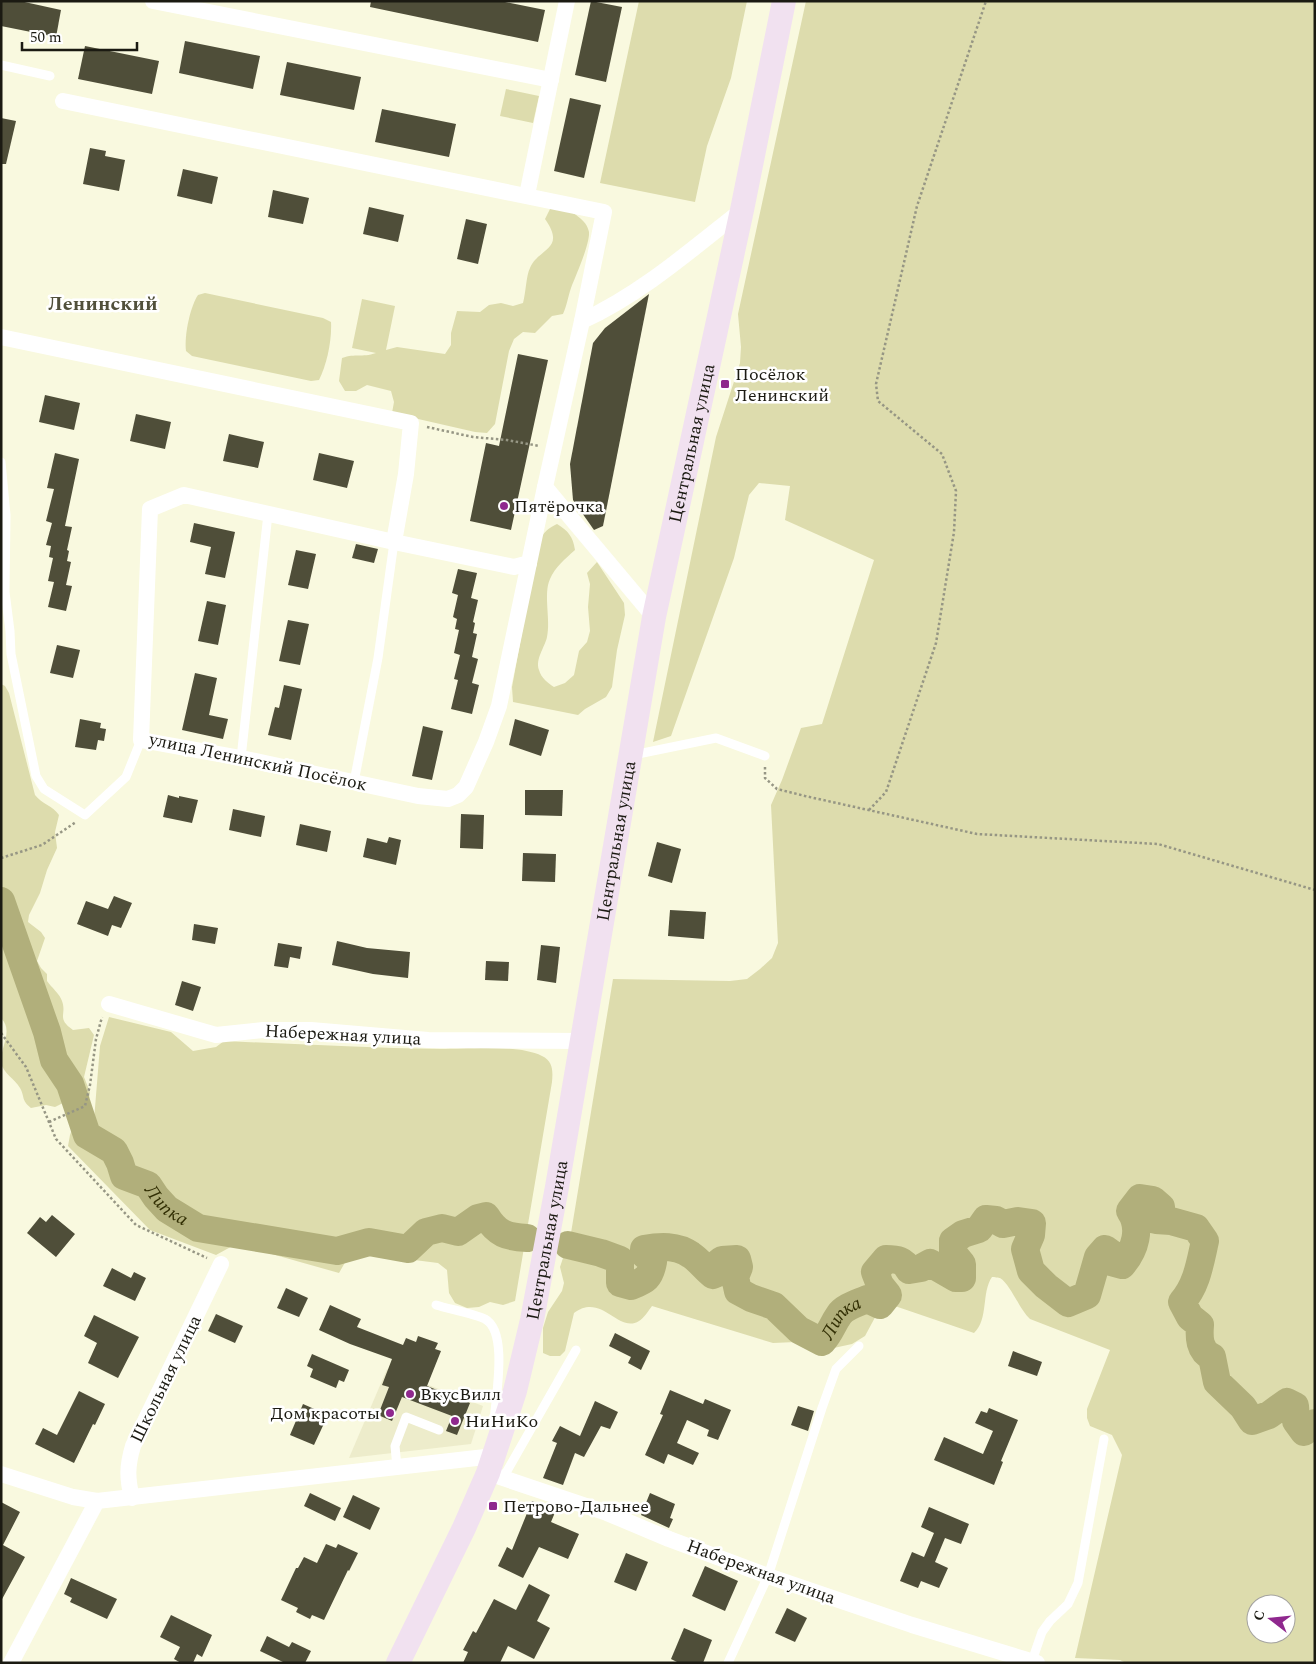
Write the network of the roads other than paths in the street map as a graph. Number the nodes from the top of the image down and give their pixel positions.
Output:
1 (153, 1) edge
2 (567, 1) edge
3 (784, 1) edge
4 (1, 65) edge
5 (50, 76) dead end
6 (551, 80) junction
7 (63, 101) dead end
8 (527, 195) junction
9 (742, 210) junction
10 (582, 321) junction
11 (1, 337) edge
12 (1, 462) edge
13 (545, 487) junction
14 (268, 514) junction
15 (394, 542) junction
16 (529, 563) junction
17 (654, 617) junction
18 (141, 740) junction
19 (630, 756) junction
20 (765, 756) road end
21 (241, 758) junction
22 (354, 782) junction
23 (109, 1004) road end
24 (582, 1041) junction
25 (221, 1264) road end
26 (436, 1305) dead end
27 (859, 1346) dead end
28 (576, 1350) dead end
29 (439, 1430) dead end
30 (1104, 1439) dead end
31 (496, 1460) junction
32 (397, 1467) junction
33 (1, 1474) edge
34 (132, 1498) junction
35 (97, 1501) junction
36 (768, 1576) junction
37 (1035, 1662) edge
38 (11, 1663) edge
39 (398, 1663) edge
40 (728, 1663) edge

1 - 6 street
2 - 6 street
3 - 9 main road, Центральная улица
4 - 5 lane
6 - 8 street
7 - 8 street
8 - 10 street, улица Ленинский Посёлок
9 - 10 street
9 - 17 main road, Центральная улица
10 - 13 street, улица Ленинский Посёлок
11 - 15 street
12 - 18 lane
13 - 16 street, улица Ленинский Посёлок
13 - 17 street
14 - 15 street, улица Ленинский Посёлок
14 - 18 street, улица Ленинский Посёлок
14 - 21 lane
15 - 16 street, улица Ленинский Посёлок
15 - 22 lane
16 - 22 street, улица Ленинский Посёлок
17 - 19 main road, Центральная улица
18 - 21 street, улица Ленинский Посёлок
19 - 20 lane
19 - 24 main road, Центральная улица
21 - 22 street, улица Ленинский Посёлок
23 - 24 street, Набережная улица
24 - 31 main road, Центральная улица
25 - 34 street, Школьная улица
26 - 31 lane
27 - 36 lane
28 - 31 lane
29 - 32 lane
30 - 37 lane
31 - 32 street
31 - 36 street, Набережная улица
31 - 39 main road, Центральная улица
32 - 34 street
33 - 35 street
34 - 35 street
35 - 38 street
36 - 37 street, Набережная улица
36 - 40 lane

